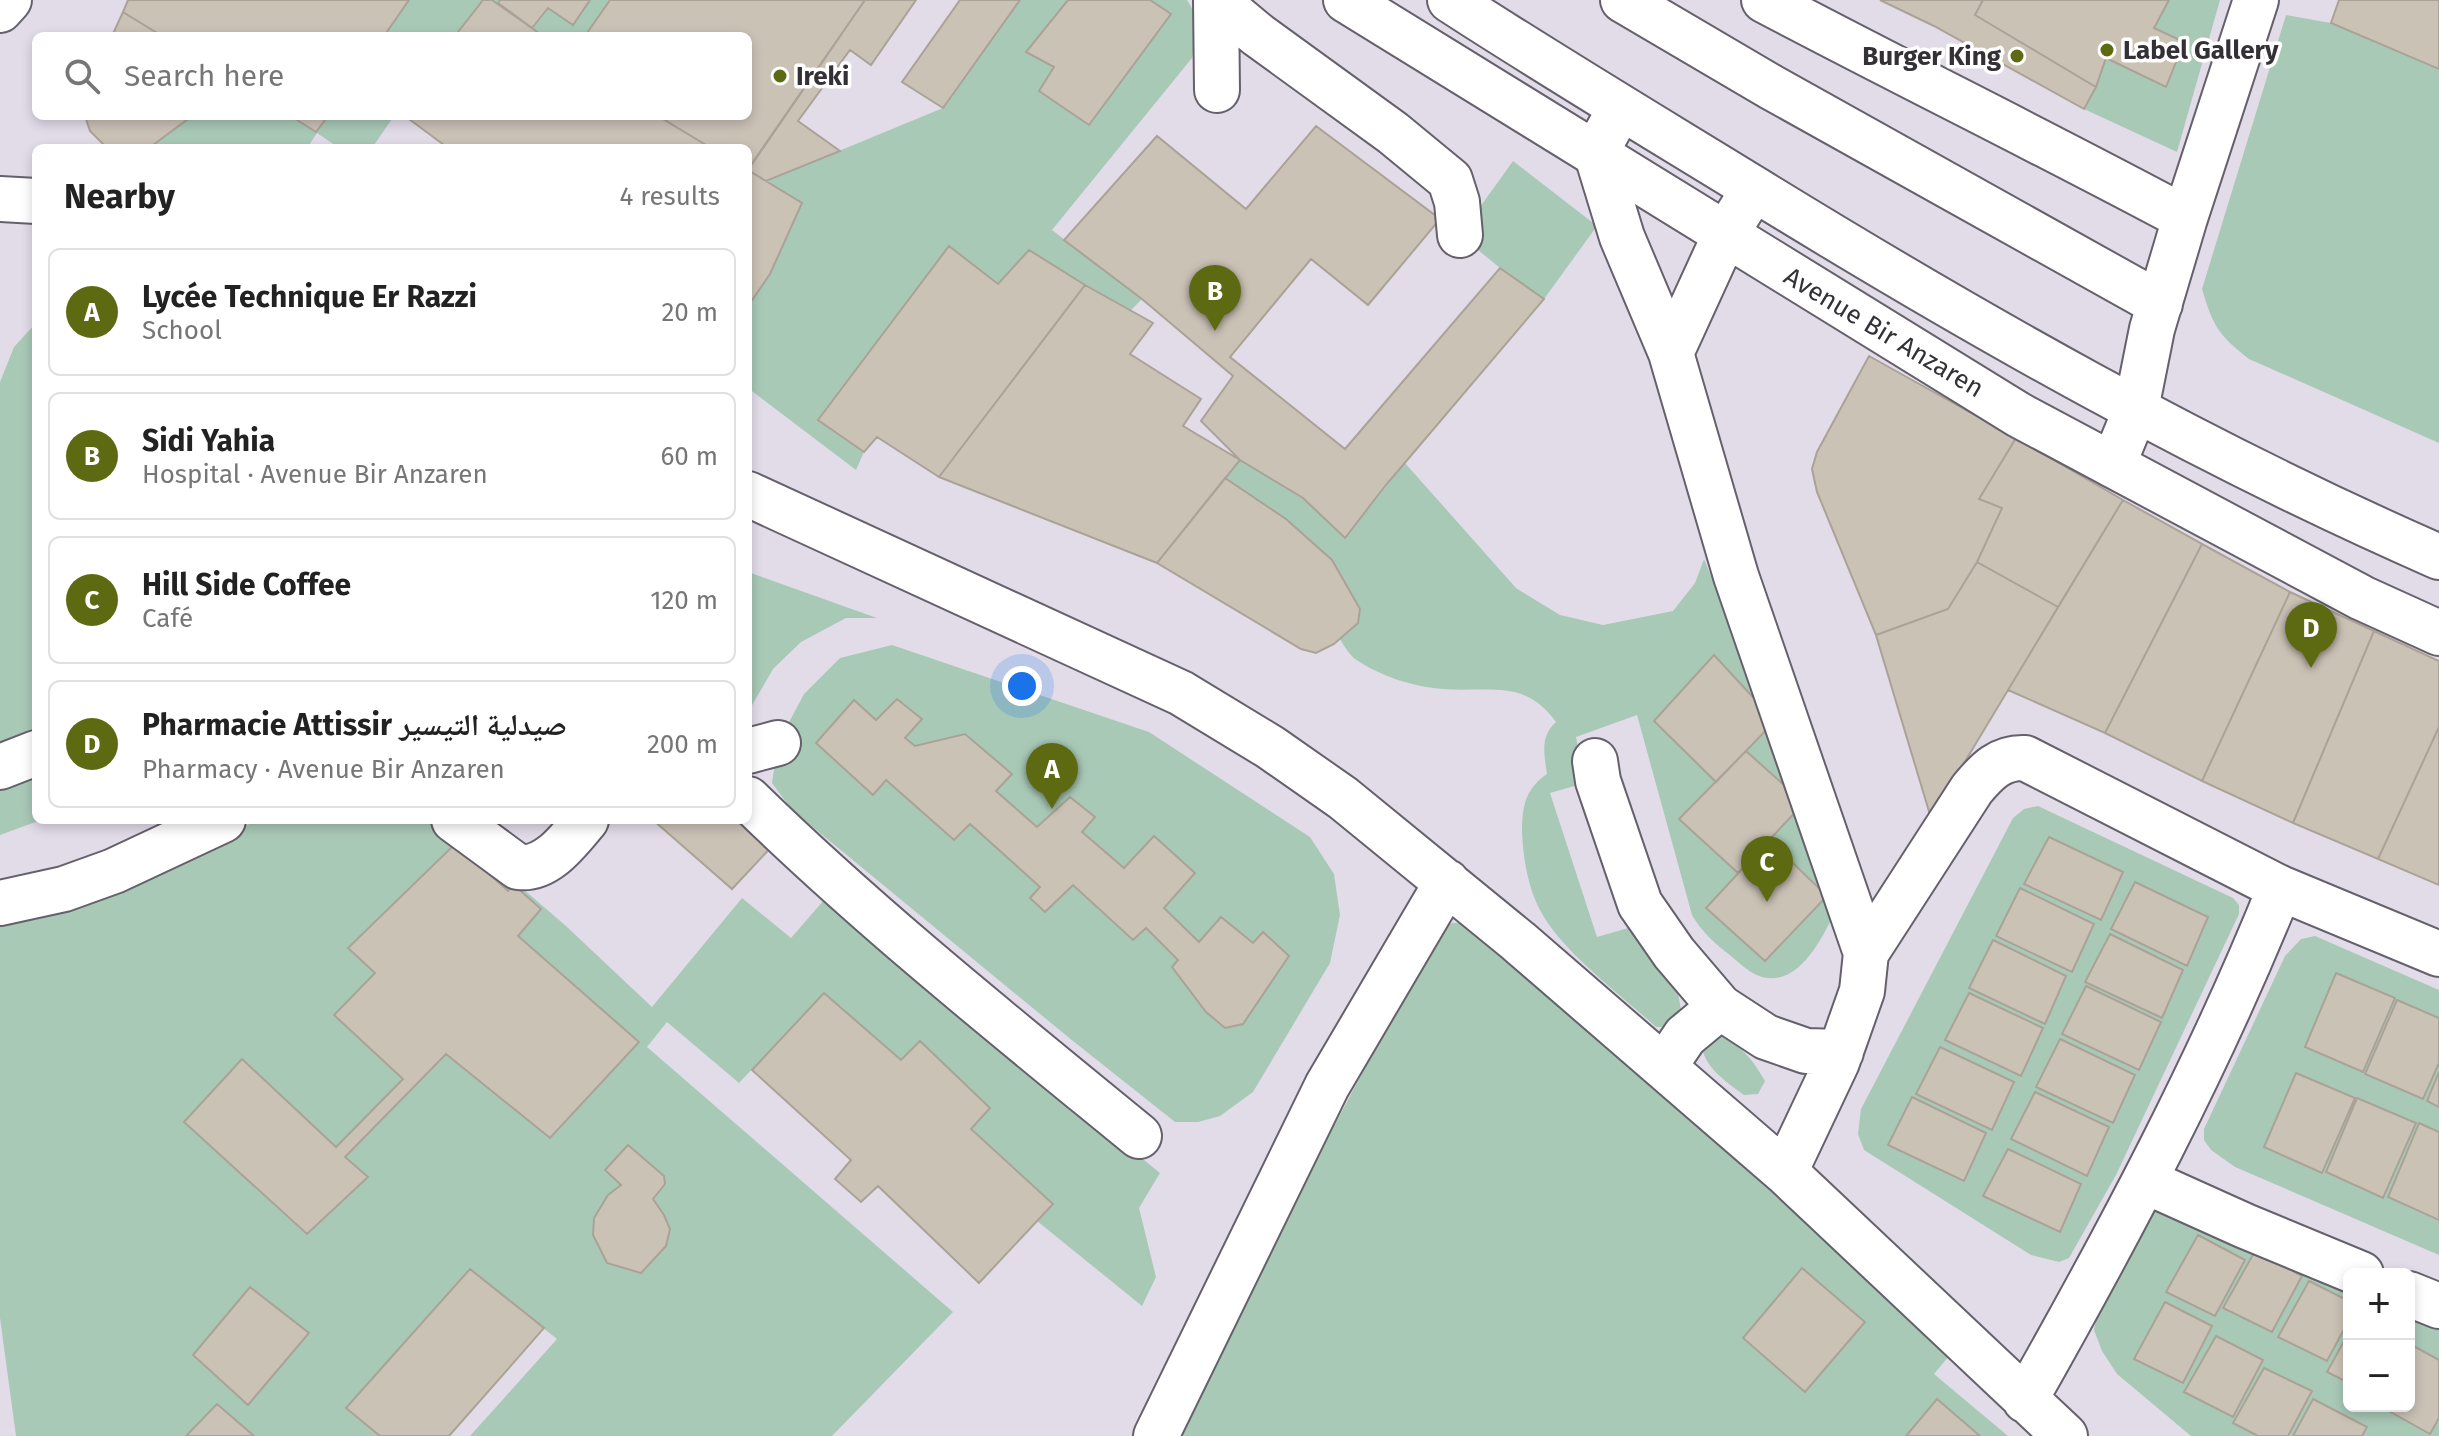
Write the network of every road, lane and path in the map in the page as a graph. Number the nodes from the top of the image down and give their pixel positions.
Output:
1 (9, 0) edge
2 (1216, 0) edge
3 (1346, 0) edge
4 (1450, 0) edge
5 (1623, 0) edge
6 (1764, 0) edge
7 (2256, 0) edge
8 (0, 10) edge
9 (1217, 90) dead end
10 (1620, 109) junction
11 (1596, 152) junction
12 (1754, 189) junction
13 (0, 199) edge
14 (32, 201) edge
15 (2185, 218) junction
16 (1460, 235) dead end
17 (1725, 235) junction
18 (2160, 304) junction
19 (1671, 353) junction
20 (2136, 409) junction
21 (2113, 465) junction
22 (752, 496) edge
23 (2439, 557) edge
24 (2439, 633) edge
25 (32, 755) edge
26 (1595, 761) dead end
27 (0, 767) edge
28 (752, 803) edge
29 (214, 824) edge
30 (459, 824) edge
31 (583, 824) edge
32 (1447, 882) junction
33 (2280, 888) junction
34 (0, 903) edge
35 (1866, 953) junction
36 (2439, 954) edge
37 (1720, 1007) junction
38 (1841, 1052) junction
39 (1664, 1067) junction
40 (1139, 1136) dead end
41 (1785, 1172) junction
42 (2145, 1181) junction
43 (2346, 1268) edge
44 (2415, 1296) edge
45 (2439, 1306) edge
46 (2025, 1400) junction
47 (1156, 1436) edge
48 (2065, 1436) edge

1 - 8 street
2 - 9 street
2 - 16 street
3 - 11 street, Avenue Bir Anzaren
4 - 10 street, Avenue Bir Anzaren
5 - 18 street
6 - 15 street
7 - 15 street
10 - 11 street
10 - 12 street, Avenue Bir Anzaren
11 - 17 street, Avenue Bir Anzaren
11 - 19 street
12 - 17 street
12 - 20 street, Avenue Bir Anzaren
13 - 14 street
15 - 18 street
17 - 19 street
17 - 21 street, Avenue Bir Anzaren
18 - 20 street
19 - 35 street
20 - 21 street
20 - 23 street, Avenue Bir Anzaren
21 - 24 street, Avenue Bir Anzaren
22 - 32 street
25 - 27 street
26 - 37 street
28 - 40 street
29 - 34 street
30 - 31 street
32 - 39 street
32 - 47 street
33 - 35 street
33 - 36 street
33 - 42 street
35 - 38 street
37 - 38 street
37 - 39 street
38 - 41 street
39 - 41 street
41 - 46 street
42 - 43 street
42 - 46 street
44 - 45 street
46 - 48 street

